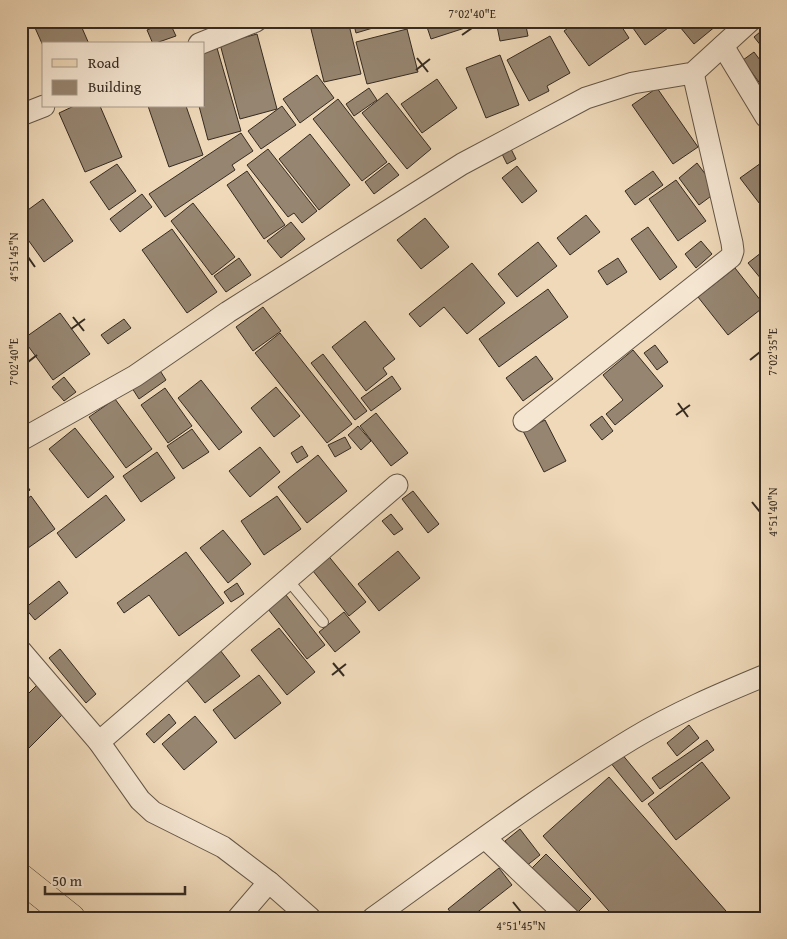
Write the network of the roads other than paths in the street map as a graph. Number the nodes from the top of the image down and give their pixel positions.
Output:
1 (256, 21) edge
2 (747, 22) edge
3 (204, 42) edge
4 (723, 46) junction
5 (693, 73) junction
6 (42, 107) edge
7 (21, 115) edge
8 (766, 117) edge
9 (524, 421) dead end
10 (21, 440) edge
11 (397, 485) dead end
12 (288, 580) junction
13 (322, 622) dead end
14 (21, 652) edge
15 (766, 675) edge
16 (99, 742) junction
17 (485, 838) junction
18 (21, 878) edge
19 (269, 882) junction
20 (71, 918) edge
21 (238, 918) edge
22 (310, 918) edge
23 (373, 918) edge
24 (569, 918) edge

1 - 3 street
2 - 4 street
4 - 5 street
4 - 8 street
5 - 9 street
5 - 10 street
6 - 7 street
11 - 12 street
12 - 13 lane
12 - 16 street
14 - 16 street
15 - 17 street
16 - 19 street
17 - 23 street
17 - 24 street
18 - 20 main road
19 - 21 street
19 - 22 street

